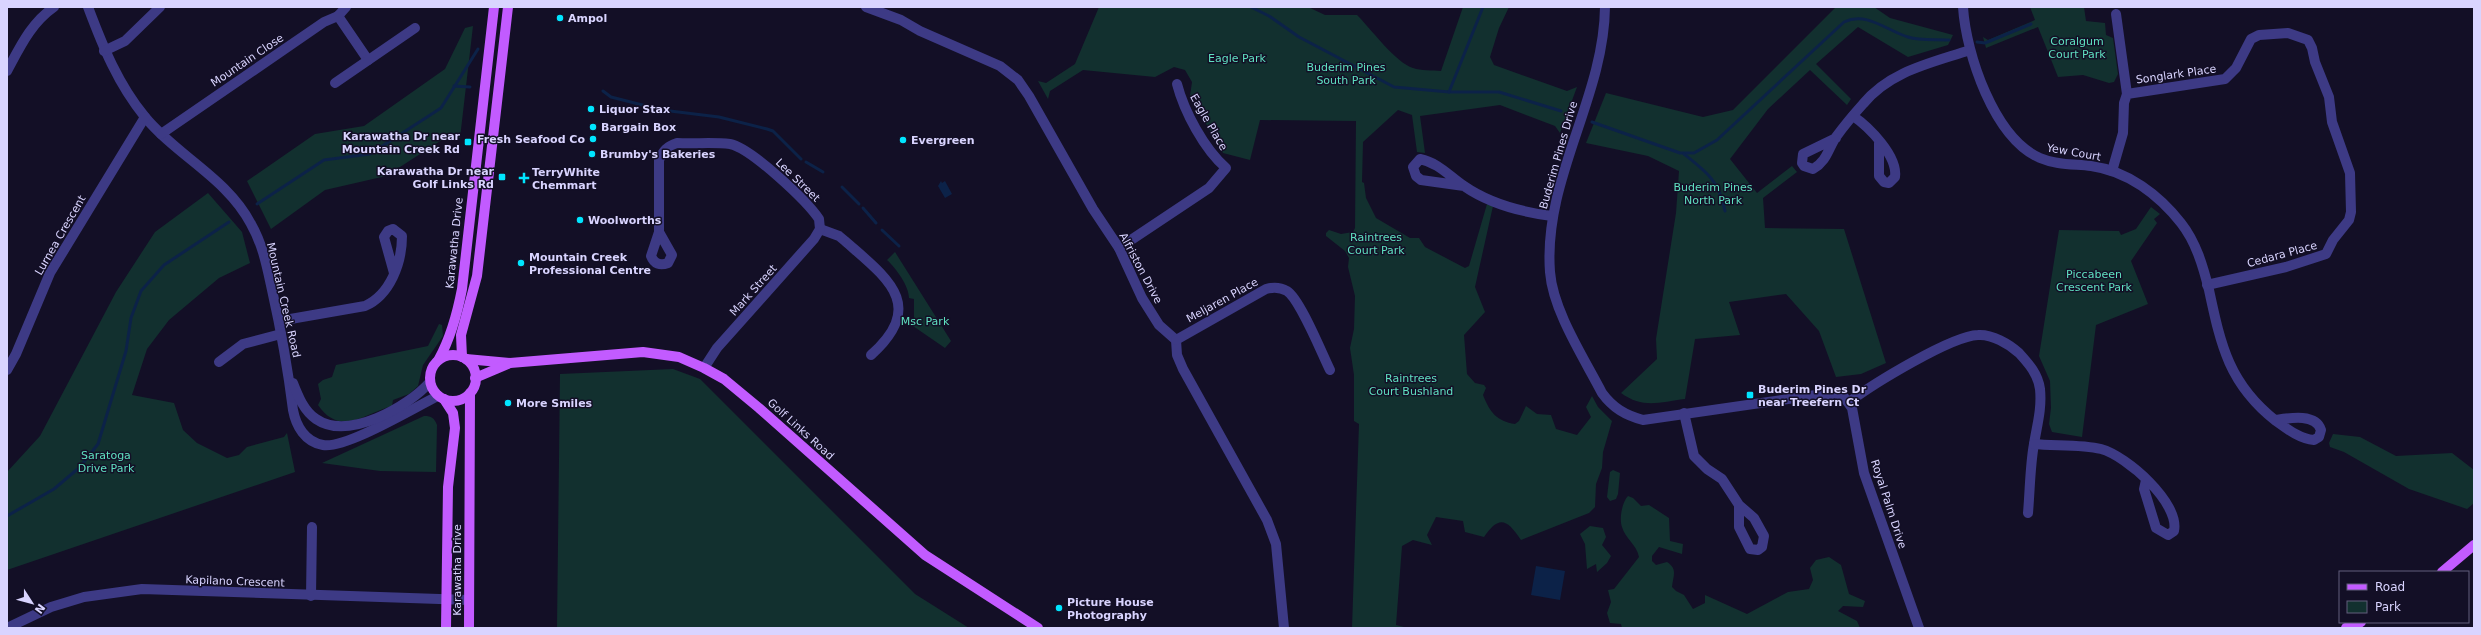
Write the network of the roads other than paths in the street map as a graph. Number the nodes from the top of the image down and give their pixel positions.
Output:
1 (54, 7) edge
2 (88, 7) edge
3 (160, 7) edge
4 (346, 7) edge
5 (494, 7) edge
6 (866, 7) edge
7 (1605, 7) edge
8 (1963, 7) edge
9 (507, 10) edge
10 (2116, 14) dead end
11 (338, 16) junction
12 (414, 28) dead end
13 (1970, 50) junction
14 (104, 51) junction
15 (2244, 51) joint
16 (368, 60) junction
17 (7, 71) edge
18 (335, 83) dead end
19 (1177, 84) dead end
20 (2127, 94) junction
21 (1853, 116) junction
22 (145, 117) junction
23 (161, 134) junction
24 (1836, 138) dead end
25 (1879, 143) dead end
26 (2112, 171) junction
27 (1464, 186) dead end
28 (1552, 216) junction
29 (820, 229) junction
30 (659, 232) dead end
31 (1119, 248) junction
32 (394, 273) dead end
33 (2208, 285) junction
34 (279, 321) junction
35 (281, 334) junction
36 (1176, 340) junction
37 (871, 355) dead end
38 (464, 358) junction
39 (439, 360) junction
40 (219, 362) dead end
41 (510, 363) junction
42 (704, 368) junction
43 (7, 370) edge
44 (288, 370) junction
45 (1330, 370) dead end
46 (476, 378) junction
47 (430, 382) junction
48 (470, 393) junction
49 (441, 397) junction
50 (1849, 402) junction
51 (1684, 413) junction
52 (2276, 420) dead end
53 (2034, 444) junction
54 (2146, 480) junction
55 (1740, 505) dead end
56 (2028, 513) dead end
57 (312, 527) dead end
58 (2474, 545) edge
59 (2443, 571) edge
60 (311, 596) junction
61 (446, 599) junction
62 (469, 600) junction
63 (26, 623) edge
64 (2358, 623) edge
65 (7, 628) edge
66 (446, 628) edge
67 (469, 628) edge
68 (1038, 628) edge
69 (1284, 628) edge
70 (1919, 628) edge
71 (2346, 628) edge

1 - 17 street
2 - 14 street, Mountain Creek Road
3 - 14 street
4 - 11 street, Mountain Close
5 - 39 main road, Karawatha Drive
6 - 31 street, Alfriston Drive
7 - 28 street, Buderim Pines Drive
8 - 13 street, Yew Court
9 - 38 main road
10 - 20 street
11 - 16 street
11 - 23 street, Mountain Close
12 - 16 street
13 - 21 street
13 - 26 street, Yew Court
14 - 22 street, Mountain Creek Road
15 - 20 street, Songlark Place
15 - 33 street, Cedara Place
16 - 18 street
19 - 31 street, Eagle Place
20 - 26 street, Songlark Place
21 - 24 street
21 - 25 street
22 - 23 street, Mountain Creek Road
22 - 43 street, Lurnea Crescent
23 - 34 street, Mountain Creek Road
26 - 33 street, Yew Court
27 - 28 street
28 - 51 street, Buderim Pines Drive
29 - 30 street, Lee Street
29 - 37 street
29 - 42 street, Mark Street
31 - 36 street, Alfriston Drive
32 - 34 street
33 - 52 street, Yew Court
34 - 35 street, Mountain Creek Road
35 - 40 street
35 - 44 street, Mountain Creek Road
36 - 45 street, Meljaren Place
36 - 69 street
38 - 39 main road
38 - 41 main road, Golf Links Road
38 - 46 main road
39 - 47 main road
41 - 42 main road, Golf Links Road
41 - 46 main road, Golf Links Road
42 - 68 main road, Golf Links Road
44 - 47 street, Mountain Creek Road
44 - 49 street, Mountain Creek Road
46 - 48 main road
47 - 49 main road
48 - 49 main road
48 - 62 main road, Karawatha Drive
49 - 61 main road, Karawatha Drive
50 - 51 street, Buderim Pines Drive
50 - 53 street
50 - 70 street, Royal Palm Drive
51 - 55 street
53 - 54 street
53 - 56 street
54 - 54 street
57 - 60 street
58 - 59 main road
60 - 61 street, Kapilano Crescent
60 - 63 street, Kapilano Crescent
61 - 62 street, Kapilano Crescent
61 - 66 main road, Karawatha Drive
62 - 67 main road, Karawatha Drive
63 - 65 street, Kapilano Crescent
64 - 71 main road

